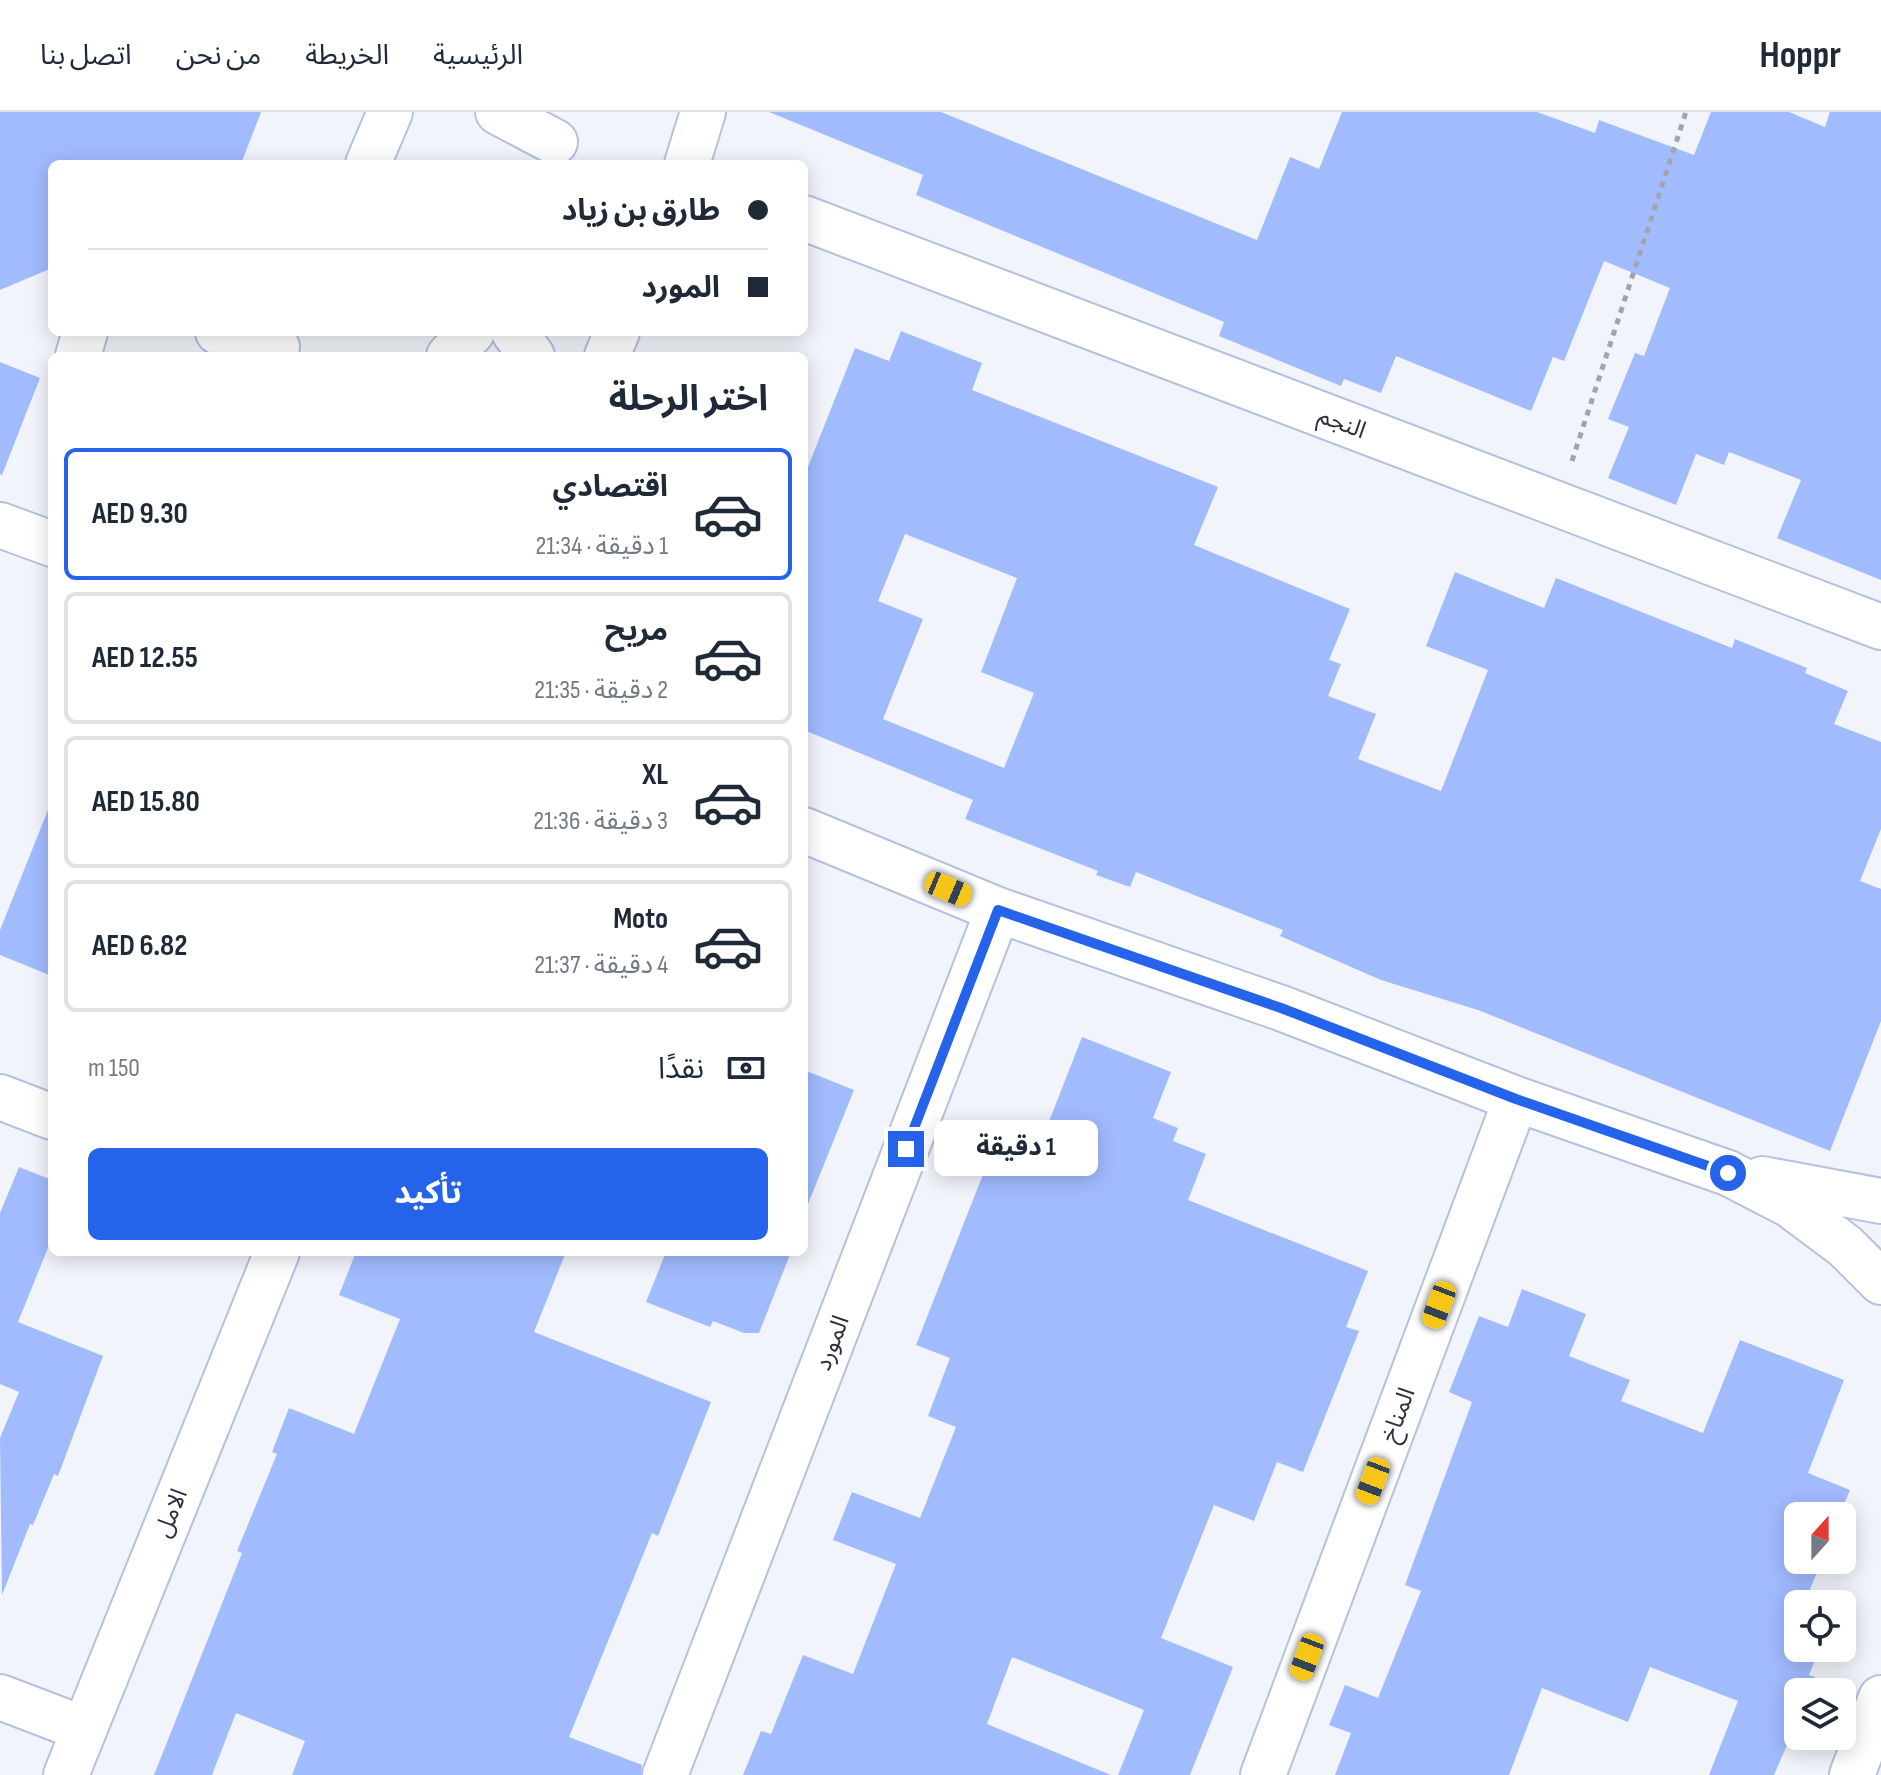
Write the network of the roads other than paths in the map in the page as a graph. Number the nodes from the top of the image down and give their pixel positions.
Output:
1 (390, 112) edge
2 (498, 112) edge
3 (703, 112) edge
4 (557, 139) edge
5 (370, 160) edge
6 (688, 160) edge
7 (808, 220) edge
8 (228, 336) edge
9 (468, 336) edge
10 (285, 345) edge
11 (453, 352) edge
12 (0, 525) edge
13 (48, 543) edge
14 (1881, 627) edge
15 (808, 832) edge
16 (998, 910) junction
17 (0, 1097) edge
18 (1516, 1099) junction
19 (48, 1115) edge
20 (1728, 1173) junction
21 (1881, 1201) edge
22 (275, 1256) edge
23 (1881, 1282) edge
24 (0, 1697) edge
25 (1881, 1698) edge
26 (84, 1729) junction
27 (66, 1775) edge
28 (665, 1775) edge
29 (1263, 1775) edge
30 (1852, 1775) edge

1 - 5 street
2 - 4 street
3 - 6 street
7 - 14 street, النجم
8 - 10 street
9 - 11 street
12 - 13 street
15 - 16 street
16 - 18 street
16 - 28 street, المورد
17 - 19 street
18 - 20 street
18 - 29 street, المناخ
20 - 21 street
20 - 23 street
22 - 26 street, الامل
24 - 26 street
25 - 30 street
26 - 27 street, الامل

